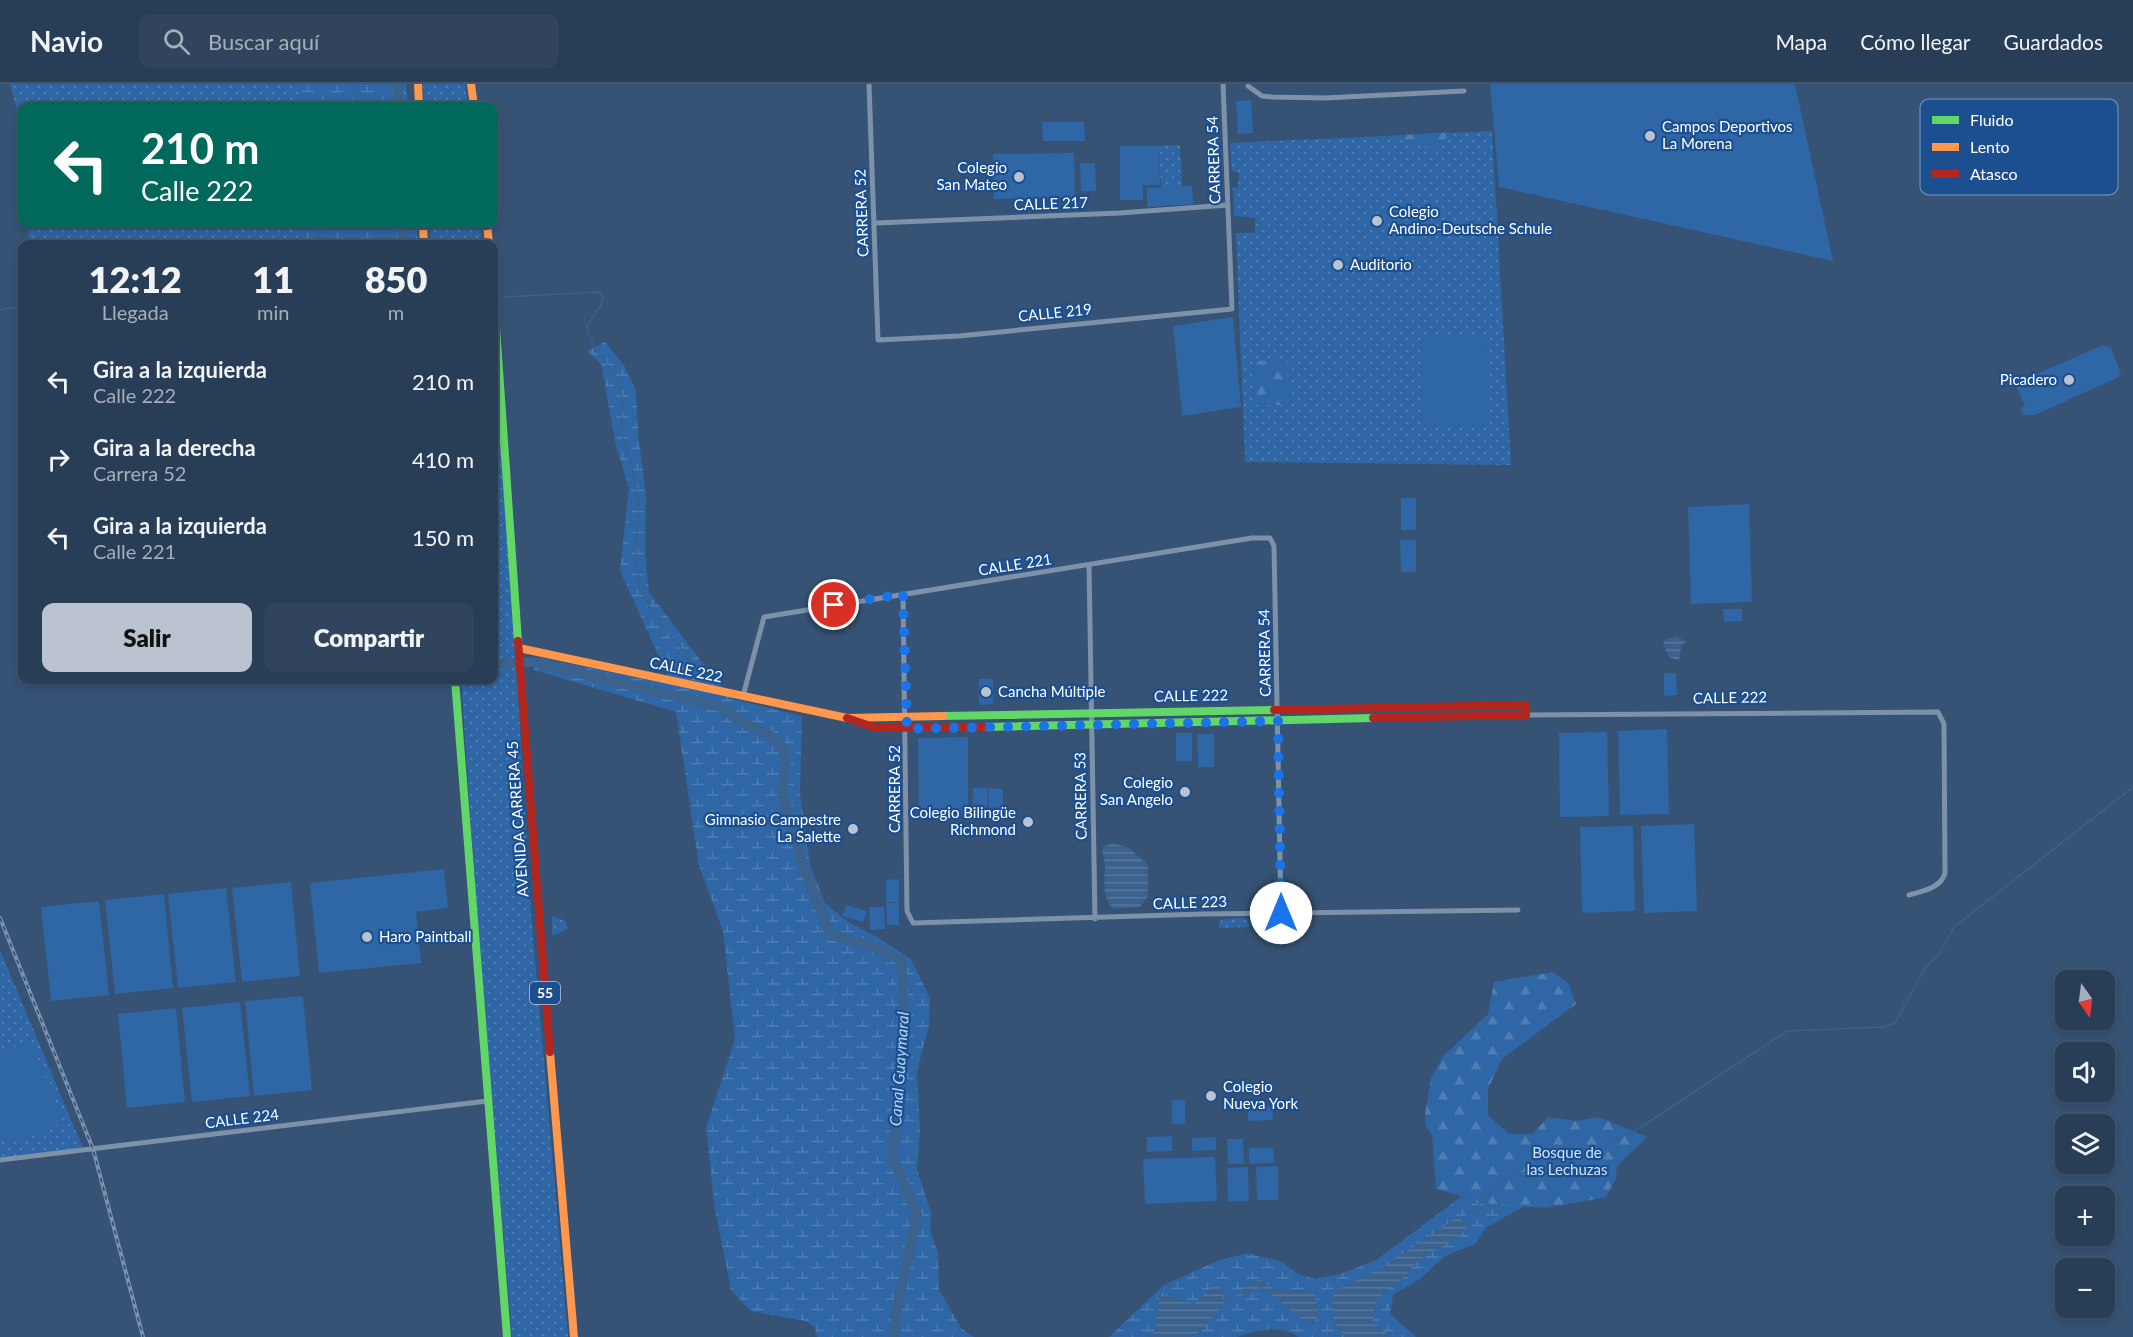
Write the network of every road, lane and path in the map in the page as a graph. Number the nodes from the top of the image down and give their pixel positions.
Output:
1 (418, 84) edge
2 (471, 84) edge
3 (869, 84) edge
4 (1223, 84) edge
5 (1248, 86) dead end
6 (1464, 91) dead end
7 (419, 102) edge
8 (473, 102) edge
9 (1228, 206) junction
10 (875, 223) junction
11 (1233, 308) joint
12 (878, 340) joint
13 (498, 355) edge
14 (1270, 538) joint
15 (1089, 565) junction
16 (903, 594) junction
17 (519, 648) junction
18 (455, 684) edge
19 (743, 696) junction
20 (1278, 708) junction
21 (1091, 711) junction
22 (1526, 715) junction
23 (906, 717) junction
24 (847, 718) junction
25 (1278, 721) junction
26 (1092, 725) junction
27 (907, 729) junction
28 (1910, 895) dead end
29 (1518, 910) dead end
30 (907, 912) joint
31 (1281, 913) junction
32 (1095, 919) junction
33 (487, 1101) junction
34 (0, 1160) edge
35 (507, 1337) edge
36 (574, 1337) edge

1 - 7 main road
2 - 8 main road
3 - 10 street, CARRERA 52
4 - 9 street, CARRERA 54
5 - 6 street
9 - 10 street, CALLE 217
9 - 11 street, CARRERA 54
10 - 12 street, CARRERA 52
11 - 12 street, CALLE 219
13 - 17 main road, AVENIDA CARRERA 45 / 55
14 - 15 street, CALLE 221
14 - 20 street, CARRERA 54
15 - 16 street, CALLE 221
15 - 21 street, CARRERA 53
16 - 19 street, CALLE 221
16 - 23 street, CARRERA 52
17 - 19 main road, CALLE 222
17 - 36 main road, AVENIDA CARRERA 45 / 55
18 - 33 main road
19 - 24 main road, CALLE 222
20 - 21 main road, CALLE 222
20 - 22 main road, CALLE 222
20 - 25 street, CARRERA 54
21 - 23 main road, CALLE 222
21 - 26 street, CARRERA 53
22 - 25 main road, CALLE 222
22 - 28 street, CALLE 222
23 - 24 main road, CALLE 222
23 - 27 street, CARRERA 52
24 - 27 main road, CALLE 222
25 - 26 main road, CALLE 222
25 - 31 street, CARRERA 54
26 - 27 main road, CALLE 222
26 - 32 street, CARRERA 53
27 - 30 street, CARRERA 52
29 - 31 street, CALLE 223
30 - 32 street, CALLE 223
31 - 32 street, CALLE 223
33 - 34 street, CALLE 224
33 - 35 main road

